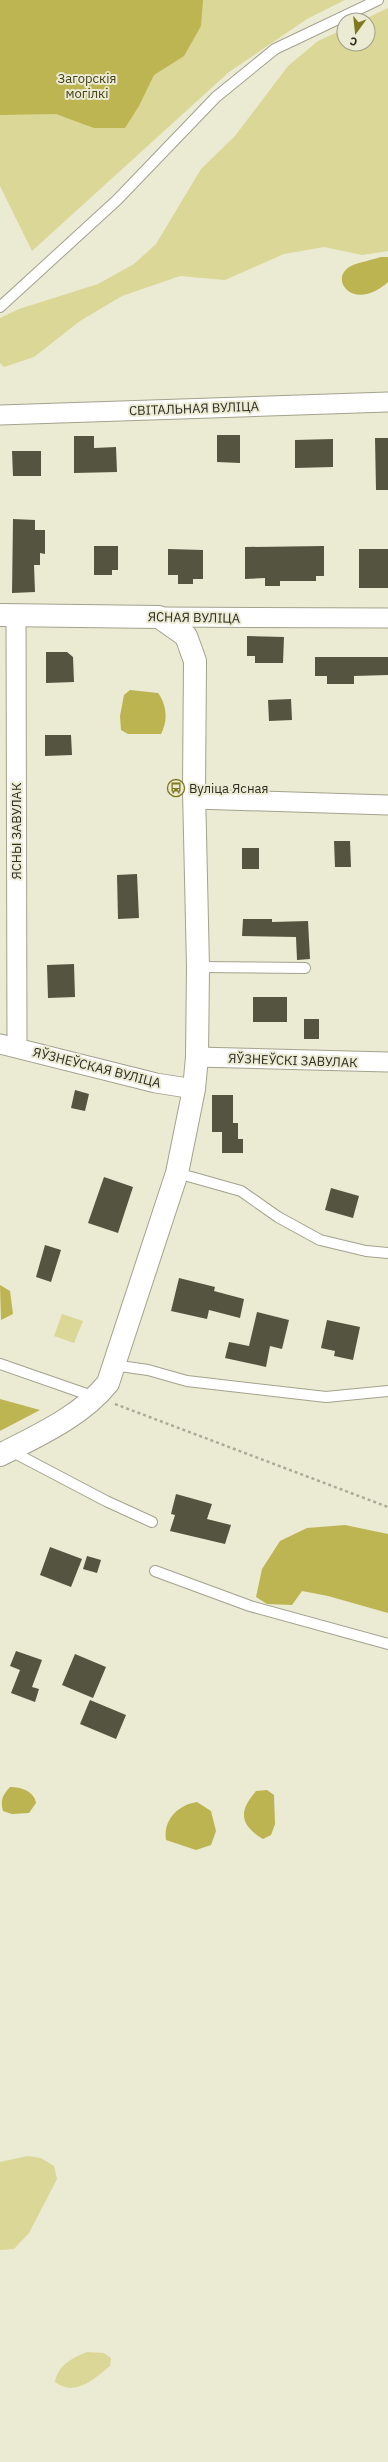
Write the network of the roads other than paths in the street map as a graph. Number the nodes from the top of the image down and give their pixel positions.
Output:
1 (378, 0) edge
2 (0, 307) edge
3 (388, 402) edge
4 (0, 415) edge
5 (8, 615) edge
6 (159, 617) junction
7 (388, 618) edge
8 (194, 799) junction
9 (388, 805) edge
10 (198, 967) junction
11 (305, 968) dead end
12 (9, 1045) edge
13 (197, 1057) junction
14 (388, 1062) edge
15 (194, 1089) junction
16 (177, 1173) junction
17 (388, 1253) edge
18 (0, 1364) edge
19 (113, 1365) junction
20 (388, 1391) edge
21 (96, 1398) junction
22 (5, 1452) edge
23 (152, 1522) dead end
24 (155, 1571) dead end
25 (388, 1644) edge

1 - 2 lane
3 - 4 street, СВІТАЛЬНАЯ ВУЛІЦА
5 - 6 street, ЯСНАЯ ВУЛІЦА
5 - 12 street, ЯСНЫ ЗАВУЛАК
6 - 7 street, ЯСНАЯ ВУЛІЦА
6 - 8 street
8 - 9 street
8 - 10 street
10 - 11 lane
10 - 13 street
12 - 15 street, ЯЎЗНЕЎСКАЯ ВУЛІЦА
13 - 14 street, ЯЎЗНЕЎСКІ ЗАВУЛАК
13 - 15 street
15 - 16 street
16 - 17 lane
16 - 19 street
18 - 21 lane
19 - 20 lane
19 - 21 street
21 - 22 street
22 - 23 lane
24 - 25 lane

